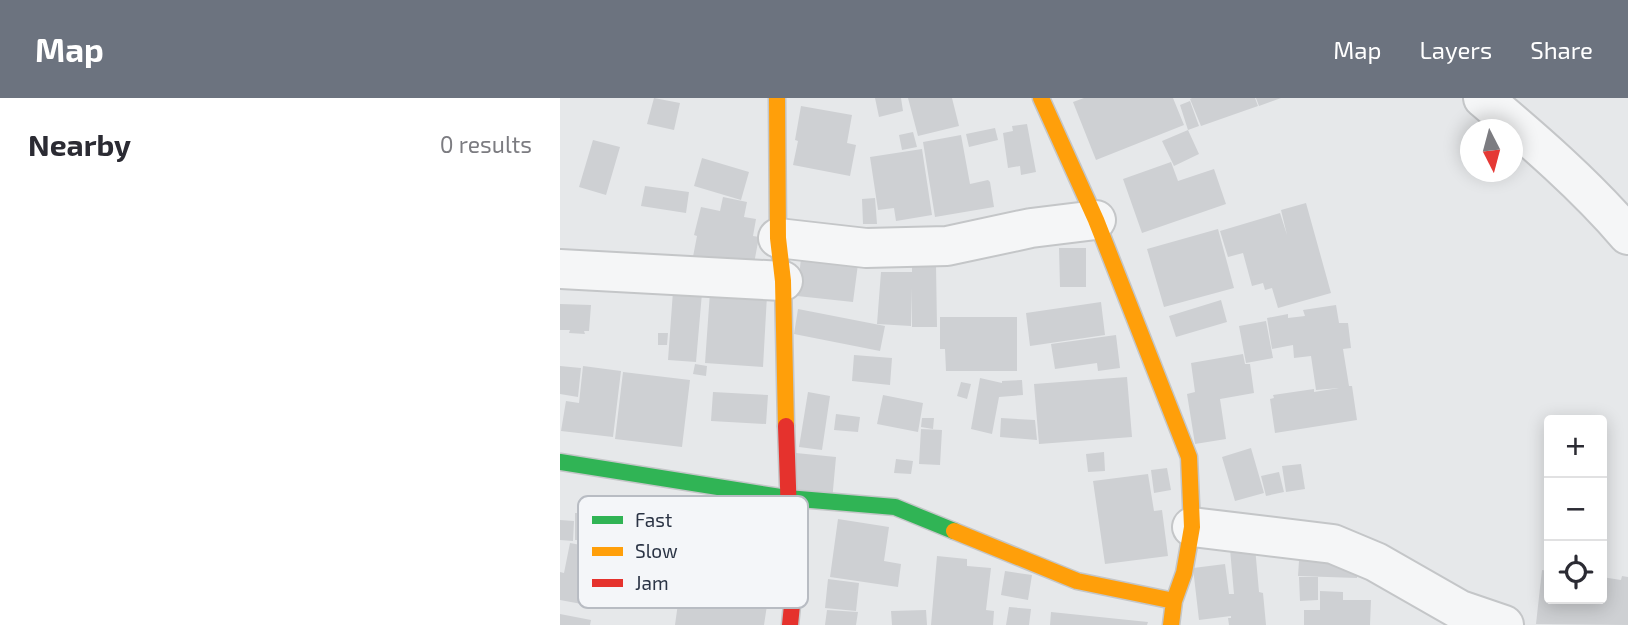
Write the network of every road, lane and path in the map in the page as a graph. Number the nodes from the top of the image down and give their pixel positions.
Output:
1 (777, 98) edge
2 (1041, 98) edge
3 (1483, 98) edge
4 (1096, 220) junction
5 (1628, 235) edge
6 (778, 238) junction
7 (560, 269) edge
8 (783, 281) junction
9 (560, 462) edge
10 (774, 496) edge
11 (787, 496) edge
12 (808, 500) edge
13 (1192, 527) junction
14 (1174, 601) junction
15 (1171, 625) edge
16 (1504, 625) edge

1 - 6 street
2 - 4 street
3 - 5 street
4 - 6 street
4 - 13 street
6 - 8 street
7 - 8 street
8 - 11 street
9 - 10 street
12 - 14 street
13 - 14 street
13 - 16 street
14 - 15 street

